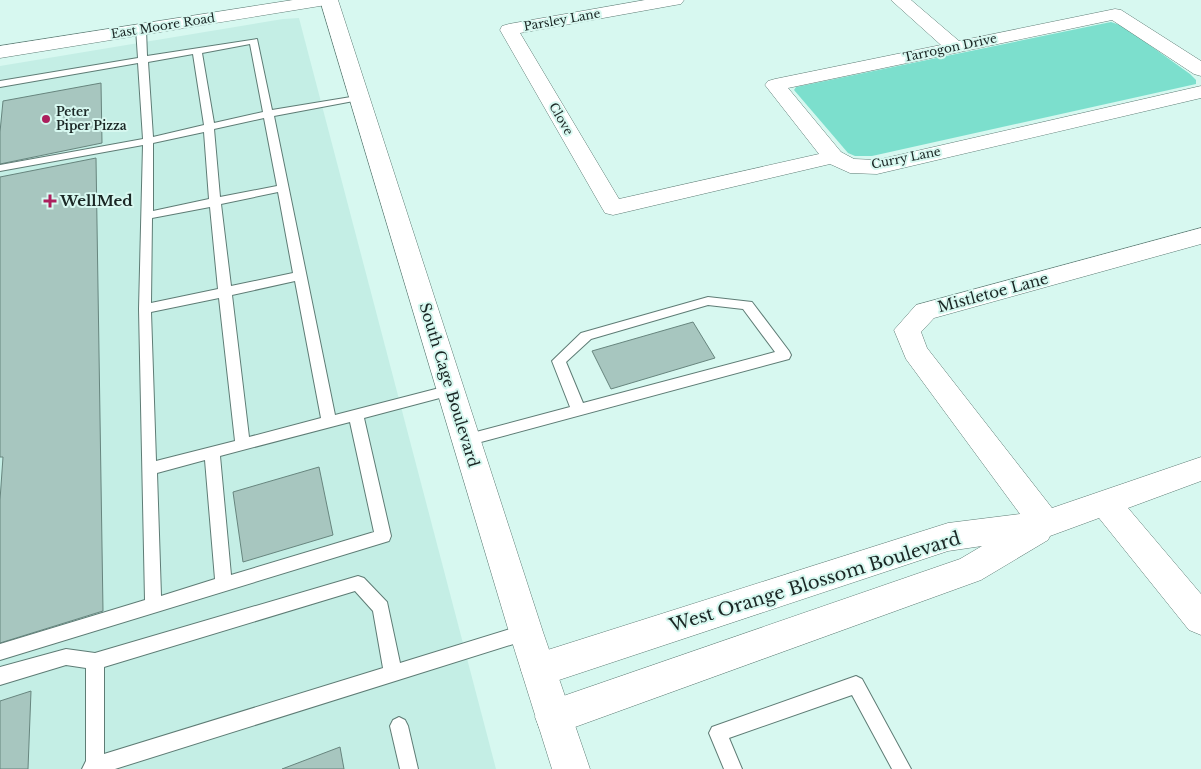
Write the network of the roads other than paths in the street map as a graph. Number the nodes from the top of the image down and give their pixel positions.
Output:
1 (327, 0) edge
2 (675, 0) edge
3 (900, 0) edge
4 (141, 29) junction
5 (509, 30) joint
6 (955, 47) junction
7 (197, 50) junction
8 (0, 52) edge
9 (143, 60) junction
10 (1201, 70) edge
11 (0, 84) edge
12 (1201, 92) edge
13 (359, 97) junction
14 (268, 114) junction
15 (209, 127) junction
16 (148, 141) junction
17 (833, 157) junction
18 (0, 168) edge
19 (282, 188) junction
20 (215, 202) junction
21 (146, 216) junction
22 (1201, 236) edge
23 (300, 276) junction
24 (225, 292) junction
25 (145, 309) junction
26 (450, 390) junction
27 (579, 411) junction
28 (356, 415) junction
29 (329, 422) junction
30 (466, 440) junction
31 (242, 444) junction
32 (212, 451) junction
33 (149, 469) junction
34 (1201, 470) edge
35 (1106, 504) junction
36 (1046, 524) junction
37 (889, 556) junction
38 (224, 584) junction
39 (912, 589) junction
40 (153, 605) junction
41 (1201, 619) edge
42 (526, 632) junction
43 (0, 652) edge
44 (95, 661) junction
45 (538, 670) junction
46 (393, 673) junction
47 (0, 676) edge
48 (553, 717) junction
49 (400, 726) dead end
50 (93, 767) edge
51 (409, 769) edge
52 (571, 769) edge
53 (733, 769) edge
54 (902, 769) edge

1 - 4 street, East Moore Road
1 - 13 street, South Cage Boulevard
2 - 5 street, Parsley Lane
3 - 6 street
4 - 8 street, East Moore Road
4 - 9 lane
5 - 17 street, Clove
6 - 10 street, Tarrogon Drive
6 - 17 street, Tarrogon Drive
7 - 9 lane
7 - 14 lane
7 - 15 lane
9 - 11 lane
9 - 16 lane
12 - 17 street, Curry Lane
13 - 14 lane
13 - 26 street, South Cage Boulevard
14 - 15 lane
14 - 19 lane
15 - 16 lane
15 - 20 lane
16 - 18 lane
16 - 21 lane
19 - 20 lane
19 - 23 lane
20 - 21 lane
20 - 24 lane
21 - 25 lane
22 - 36 street, Mistletoe Lane
23 - 24 lane
23 - 29 lane
24 - 25 lane
24 - 31 lane
25 - 33 lane
26 - 28 lane
26 - 30 street, South Cage Boulevard
27 - 27 lane
27 - 30 lane
28 - 29 lane
28 - 38 lane
29 - 31 lane
30 - 42 street, South Cage Boulevard
31 - 32 lane
32 - 33 lane
32 - 38 lane
33 - 40 lane
34 - 35 street
35 - 36 street
35 - 41 street
36 - 37 street, West Orange Blossom Boulevard
36 - 39 street, West Orange Blossom Boulevard
37 - 39 street
37 - 45 street, West Orange Blossom Boulevard
38 - 40 lane
39 - 48 street, West Orange Blossom Boulevard
40 - 43 lane
42 - 45 street, South Cage Boulevard
42 - 46 lane
44 - 46 lane
44 - 47 lane
44 - 50 lane
45 - 48 street, South Cage Boulevard
46 - 50 lane
48 - 52 street, South Cage Boulevard
49 - 51 lane
53 - 54 lane

